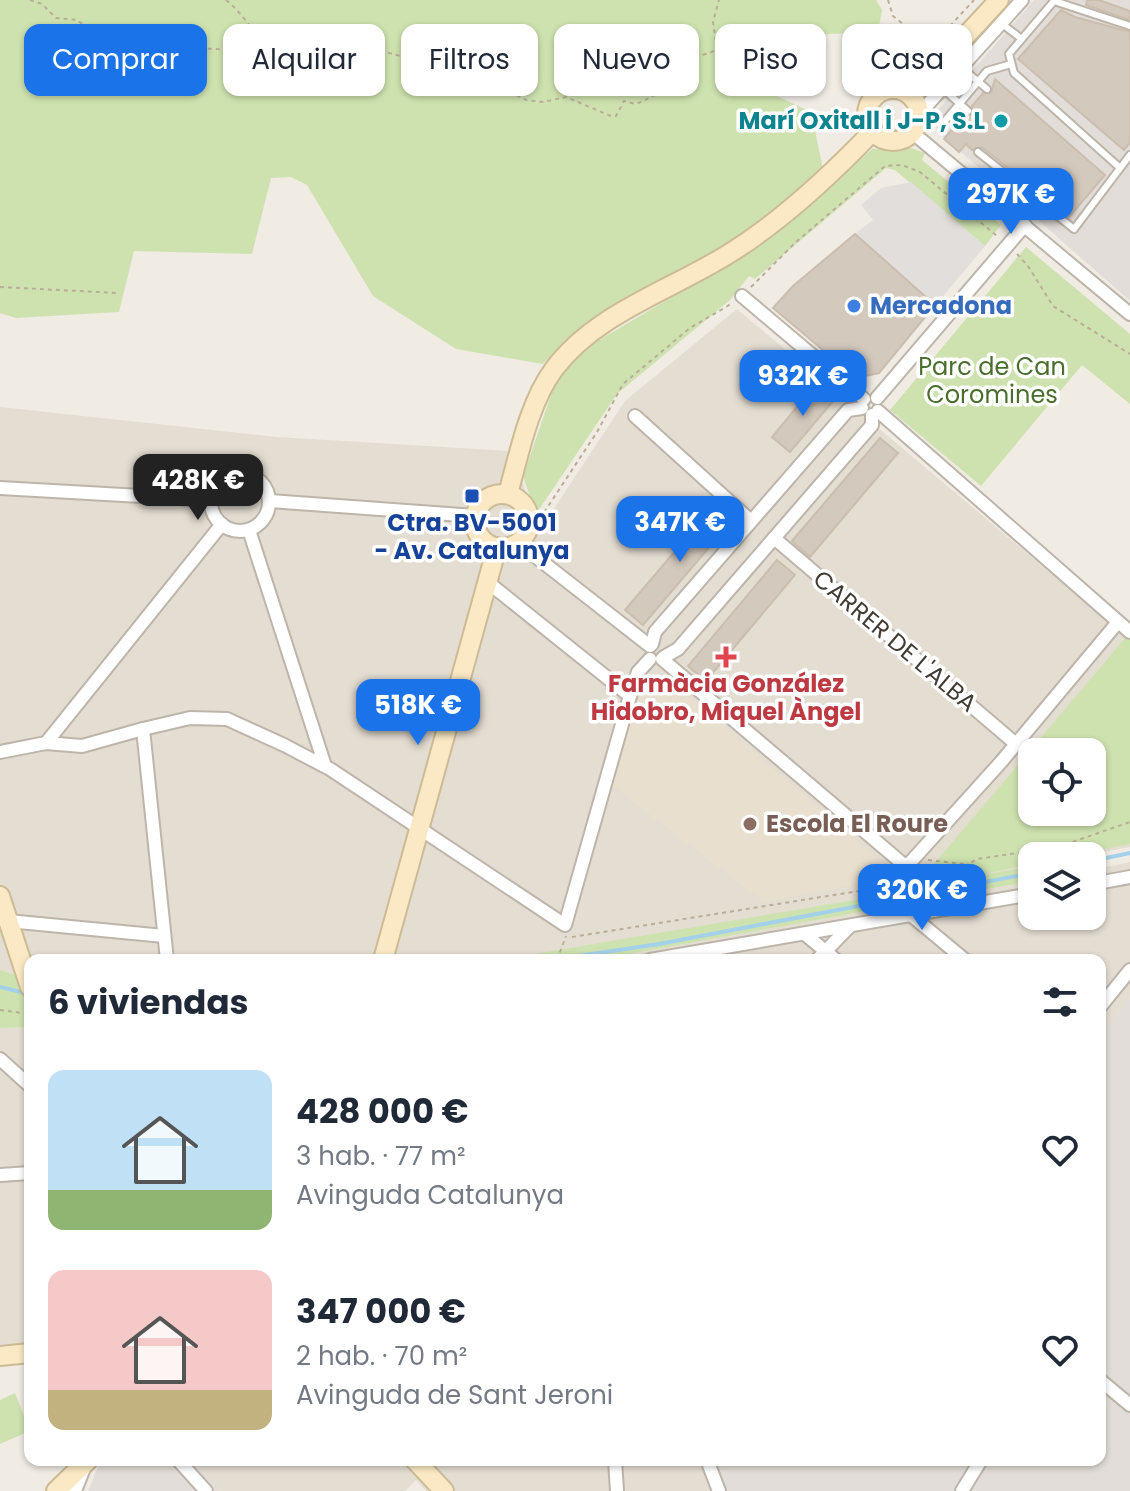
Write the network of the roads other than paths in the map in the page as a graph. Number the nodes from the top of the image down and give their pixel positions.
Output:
1 (999, 0) edge
2 (1022, 0) edge
3 (1001, 23) junction
4 (1130, 26) edge
5 (972, 29) edge
6 (1019, 37) junction
7 (972, 55) edge
8 (1011, 64) junction
9 (972, 77) edge
10 (978, 82) junction
11 (987, 89) dead end
12 (876, 96) edge
13 (912, 96) edge
14 (935, 96) edge
15 (952, 96) edge
16 (960, 103) junction
17 (968, 111) dead end
18 (920, 113) junction
19 (944, 122) dead end
20 (873, 131) junction
21 (913, 133) junction
22 (978, 152) dead end
23 (1130, 155) edge
24 (1119, 167) junction
25 (1000, 170) junction
26 (982, 190) junction
27 (1028, 194) junction
28 (1011, 213) junction
29 (1025, 225) junction
30 (742, 296) dead end
31 (1130, 314) edge
32 (870, 406) junction
33 (635, 416) dead end
34 (0, 488) edge
35 (508, 494) junction
36 (211, 500) junction
37 (270, 501) junction
38 (475, 516) junction
39 (751, 521) junction
40 (222, 524) junction
41 (249, 530) junction
42 (774, 538) junction
43 (517, 542) junction
44 (497, 547) junction
45 (485, 580) junction
46 (1118, 622) junction
47 (1130, 632) edge
48 (656, 653) junction
49 (630, 696) junction
50 (143, 729) junction
51 (46, 743) junction
52 (1016, 744) junction
53 (0, 752) edge
54 (325, 766) junction
55 (418, 826) junction
56 (1130, 877) edge
57 (1106, 881) edge
58 (0, 896) edge
59 (1018, 896) edge
60 (912, 916) junction
61 (8, 921) junction
62 (849, 927) junction
63 (806, 935) junction
64 (164, 936) junction
65 (166, 954) edge
66 (385, 954) edge
67 (687, 954) edge
68 (820, 954) edge
69 (822, 954) edge
70 (958, 954) edge
71 (24, 969) edge
72 (1130, 970) edge
73 (1106, 1000) edge
74 (0, 1059) edge
75 (24, 1081) edge
76 (24, 1173) edge
77 (0, 1175) edge
78 (24, 1354) edge
79 (0, 1356) edge
80 (1106, 1385) edge
81 (1130, 1405) edge
82 (82, 1466) edge
83 (85, 1466) edge
84 (183, 1466) edge
85 (421, 1466) edge
86 (615, 1466) edge
87 (709, 1466) edge
88 (977, 1466) edge
89 (56, 1491) edge
90 (75, 1491) edge
91 (206, 1491) edge
92 (444, 1491) edge
93 (617, 1491) edge
94 (719, 1491) edge
95 (962, 1491) edge

1 - 5 street
2 - 3 street
3 - 6 lane
3 - 7 street
4 - 6 lane
6 - 8 lane
8 - 10 lane
8 - 24 lane
9 - 10 lane
10 - 11 lane
10 - 16 lane
12 - 20 street
13 - 18 street
14 - 18 street
15 - 16 lane
16 - 17 lane
16 - 19 lane
18 - 21 street
20 - 21 street
20 - 35 street
21 - 26 street
22 - 25 lane
23 - 24 lane
24 - 27 lane
25 - 26 lane
25 - 27 lane
26 - 28 street
27 - 28 lane
28 - 29 street
29 - 31 street
29 - 32 street
30 - 32 street
32 - 39 street
32 - 42 street
32 - 46 street
33 - 39 street
34 - 36 street
35 - 38 street
35 - 43 street
36 - 37 street
36 - 40 street
37 - 38 street
37 - 41 street
38 - 44 street
39 - 48 street
40 - 41 street
40 - 51 street
41 - 54 street
42 - 48 street
42 - 52 street, CARRER DE L'ALBA
43 - 44 street
43 - 48 street
44 - 45 street
45 - 49 street
45 - 55 street
46 - 47 street
46 - 52 street
48 - 49 street
48 - 52 street
49 - 55 street
50 - 51 street
50 - 54 street
50 - 64 street
51 - 53 street
54 - 55 street
55 - 66 street
56 - 57 street
58 - 61 street
59 - 60 street
60 - 62 street
60 - 70 street
61 - 64 street
61 - 71 street
62 - 63 street
62 - 69 street
63 - 67 street
63 - 68 street
64 - 65 street
72 - 73 street
74 - 75 street
76 - 77 street
78 - 79 street
80 - 81 street
82 - 89 street
83 - 90 street
84 - 91 street
85 - 92 street
86 - 93 street
87 - 94 street
88 - 95 street

